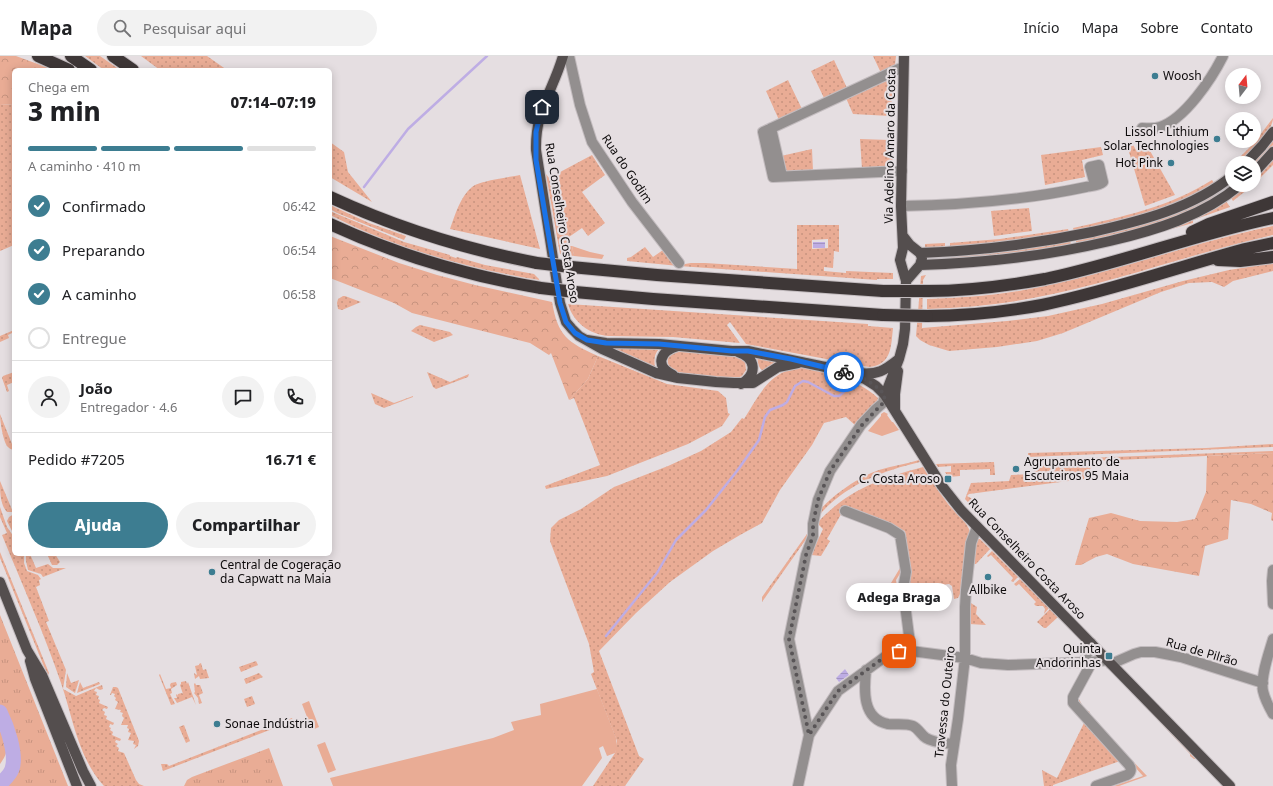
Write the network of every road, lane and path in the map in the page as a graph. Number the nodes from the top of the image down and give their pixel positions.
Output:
1 (38, 56) edge
2 (71, 56) edge
3 (114, 56) edge
4 (563, 56) edge
5 (570, 56) edge
6 (904, 56) edge
7 (1223, 56) edge
8 (65, 68) edge
9 (88, 68) edge
10 (130, 68) edge
11 (904, 68) junction
12 (1142, 128) dead end
13 (1273, 132) edge
14 (1273, 152) edge
15 (1253, 156) edge
16 (1261, 165) edge
17 (902, 171) junction
18 (1225, 181) edge
19 (1095, 185) dead end
20 (1230, 192) edge
21 (332, 198) edge
22 (1273, 202) edge
23 (901, 206) junction
24 (1273, 218) edge
25 (332, 225) edge
26 (903, 236) junction
27 (1273, 243) edge
28 (1161, 247) junction
29 (917, 251) junction
30 (902, 253) junction
31 (1273, 256) edge
32 (1209, 259) junction
33 (679, 263) dead end
34 (903, 267) junction
35 (918, 267) junction
36 (906, 281) junction
37 (587, 340) junction
38 (682, 345) junction
39 (732, 351) junction
40 (899, 359) junction
41 (808, 364) junction
42 (846, 372) junction
43 (678, 378) junction
44 (741, 384) junction
45 (885, 395) junction
46 (895, 411) junction
47 (845, 511) dead end
48 (977, 527) junction
49 (1273, 570) edge
50 (0, 582) edge
51 (1273, 604) edge
52 (1273, 639) edge
53 (1090, 643) junction
54 (28, 650) junction
55 (912, 651) junction
56 (965, 658) junction
57 (1088, 662) junction
58 (1109, 662) junction
59 (866, 670) junction
60 (1263, 683) junction
61 (1273, 714) edge
62 (809, 735) junction
63 (953, 744) junction
64 (77, 786) edge
65 (91, 786) edge
66 (798, 786) edge
67 (952, 786) edge
68 (1096, 786) edge
69 (1230, 786) edge

1 - 8 highway
2 - 9 highway
3 - 10 highway
4 - 37 main road, Rua Conselheiro Costa Aroso
5 - 33 street, Rua do Godim
6 - 11 main road, Via Adelino Amaro da Costa
7 - 12 street
11 - 17 main road, Via Adelino Amaro da Costa
11 - 17 street
13 - 15 main road
14 - 16 main road
17 - 23 main road, Via Adelino Amaro da Costa
18 - 29 main road
19 - 23 street
20 - 35 main road
21 - 28 highway, bridge
22 - 28 highway
23 - 26 main road, Via Adelino Amaro da Costa
24 - 28 highway
25 - 32 highway, bridge
26 - 29 main road, Via Adelino Amaro da Costa
26 - 30 main road, Via Adelino Amaro da Costa
27 - 32 highway
29 - 30 main road
29 - 35 main road
30 - 34 main road, Via Adelino Amaro da Costa
31 - 32 highway
34 - 35 main road
34 - 36 main road, Via Adelino Amaro da Costa
35 - 36 main road
36 - 40 main road, Via Adelino Amaro da Costa
37 - 38 main road, Rua Conselheiro Costa Aroso
37 - 43 main road, Rua Conselheiro Costa Aroso
38 - 39 main road, Rua Conselheiro Costa Aroso
38 - 43 main road
39 - 41 main road, Rua Conselheiro Costa Aroso
39 - 44 main road, Rua Conselheiro Costa Aroso
40 - 42 main road
40 - 45 main road, Via Adelino Amaro da Costa
40 - 46 main road, Via Adelino Amaro da Costa
41 - 42 main road, Rua Conselheiro Costa Aroso
41 - 44 main road, Rua Conselheiro Costa Aroso
42 - 45 main road, Rua Conselheiro Costa Aroso
43 - 44 main road, Rua Conselheiro Costa Aroso
45 - 46 main road, Rua Conselheiro Costa Aroso
45 - 62 street
46 - 48 main road, Rua Conselheiro Costa Aroso
47 - 55 street
48 - 53 main road, Rua Conselheiro Costa Aroso
48 - 56 street, Travessa do Outeiro
49 - 51 street
50 - 54 main road
52 - 60 street
53 - 57 street
53 - 58 main road, Rua Conselheiro Costa Aroso
54 - 64 main road
54 - 65 main road
55 - 56 street, Rua de Pilrão
55 - 59 street, Rua de Pilrão
56 - 57 street, Rua de Pilrão
56 - 63 street, Travessa do Outeiro
57 - 58 street, Rua de Pilrão
57 - 68 street
58 - 60 street, Rua de Pilrão
58 - 69 main road, Rua Conselheiro Costa Aroso
59 - 62 street, Rua de Pilrão
59 - 63 street
60 - 61 street
62 - 66 street
63 - 67 street, Travessa do Outeiro

